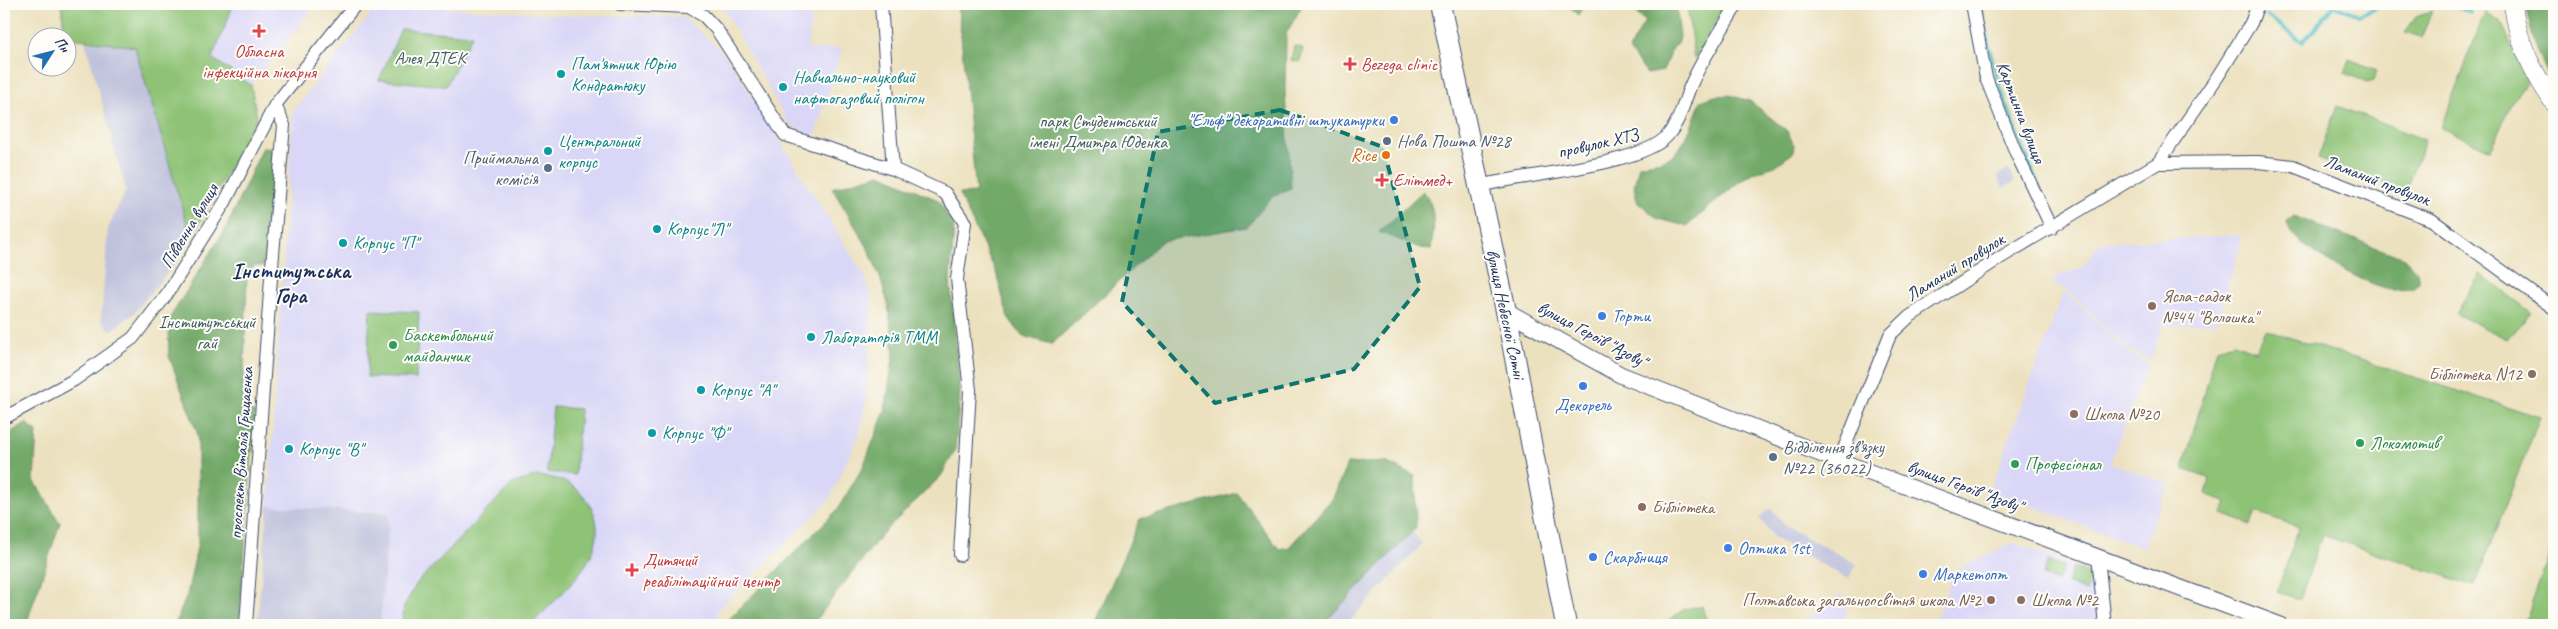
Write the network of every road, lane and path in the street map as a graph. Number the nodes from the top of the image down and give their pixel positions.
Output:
1 (356, 4) edge
2 (620, 4) edge
3 (881, 4) edge
4 (1440, 4) edge
5 (1737, 4) edge
6 (1972, 4) edge
7 (2258, 4) edge
8 (2513, 4) edge
9 (2554, 104) edge
10 (275, 105) junction
11 (2158, 163) junction
12 (893, 169) junction
13 (1479, 186) junction
14 (2052, 228) junction
15 (2554, 304) edge
16 (1506, 310) junction
17 (4, 418) edge
18 (1839, 461) junction
19 (960, 556) dead end
20 (2098, 557) junction
21 (246, 625) edge
22 (1566, 625) edge
23 (2105, 625) edge
24 (2279, 625) edge

1 - 10 street, Південна вулиця
2 - 12 street
3 - 12 street
4 - 13 main road, вулиця Небесної Сотні
5 - 13 street, провулок ХТЗ
6 - 14 street, Картинна вулиця
7 - 11 street, Ламаний провулок
8 - 9 main road
10 - 17 street, Південна вулиця
10 - 21 street, проспект Віталія Грицаєнка
11 - 14 street, Ламаний провулок
11 - 15 street, Ламаний провулок
12 - 19 street
13 - 16 main road, вулиця Небесної Сотні
14 - 18 street, Ламаний провулок
16 - 18 street, вулиця Героїв "Азову"
16 - 22 main road, вулиця Небесної Сотні
18 - 20 street, вулиця Героїв "Азову"
20 - 23 street
20 - 24 street, вулиця Героїв "Азову"

